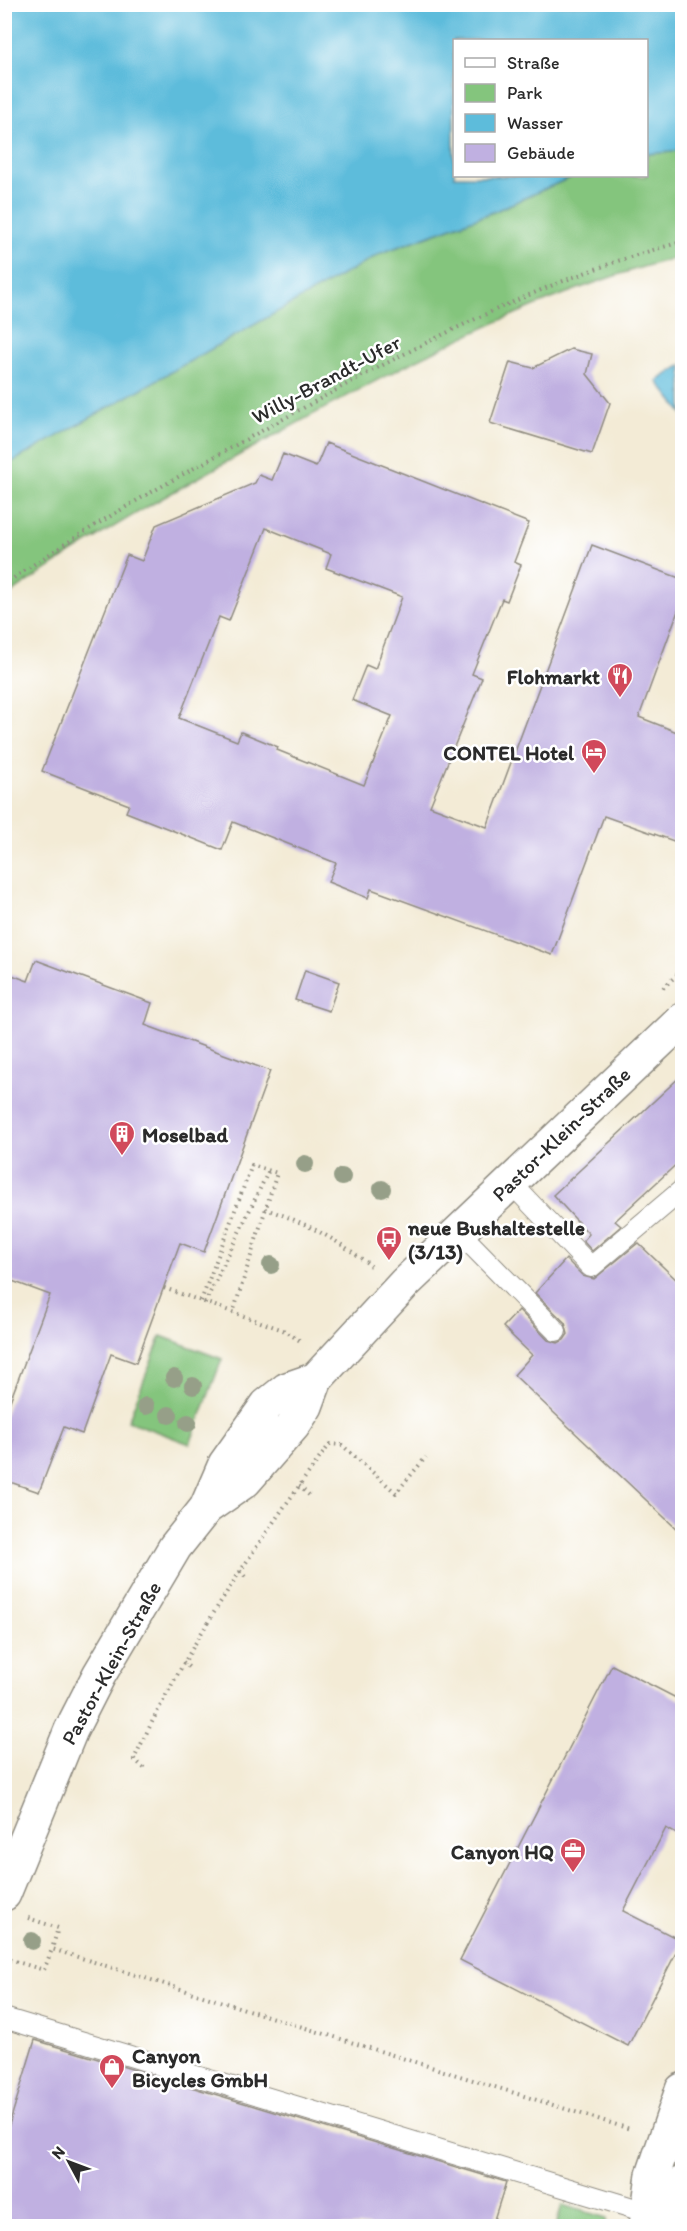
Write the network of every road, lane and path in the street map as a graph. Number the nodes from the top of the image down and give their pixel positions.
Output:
1 (682, 242) edge
2 (4, 585) edge
3 (682, 1020) edge
4 (270, 1170) junction
5 (511, 1183) junction
6 (682, 1191) edge
7 (265, 1209) junction
8 (458, 1231) junction
9 (164, 1288) dead end
10 (401, 1288) junction
11 (203, 1302) junction
12 (233, 1313) junction
13 (556, 1331) dead end
14 (302, 1342) dead end
15 (426, 1458) dead end
16 (299, 1486) junction
17 (310, 1496) dead end
18 (240, 1571) junction
19 (247, 1579) dead end
20 (183, 1662) junction
21 (191, 1669) dead end
22 (144, 1768) dead end
23 (13, 1905) edge
24 (52, 1949) junction
25 (4, 1958) edge
26 (4, 2018) edge
27 (682, 2090) edge
28 (636, 2131) dead end
29 (682, 2183) edge
30 (653, 2221) edge

1 - 2 path, Willy-Brandt-Ufer
3 - 5 street, Pastor-Klein-Straße
4 - 7 path
4 - 11 path
4 - 11 path
5 - 6 lane
5 - 8 street, Pastor-Klein-Straße
7 - 10 path
7 - 12 path
8 - 10 street, Pastor-Klein-Straße
8 - 13 lane
9 - 11 path
10 - 23 street, Pastor-Klein-Straße
11 - 12 path
12 - 14 path
15 - 16 path
16 - 17 path
16 - 18 path
18 - 19 path
18 - 20 path
20 - 21 path
20 - 22 path
23 - 24 path
24 - 25 path
24 - 28 path
26 - 30 lane
27 - 30 street
29 - 30 street

